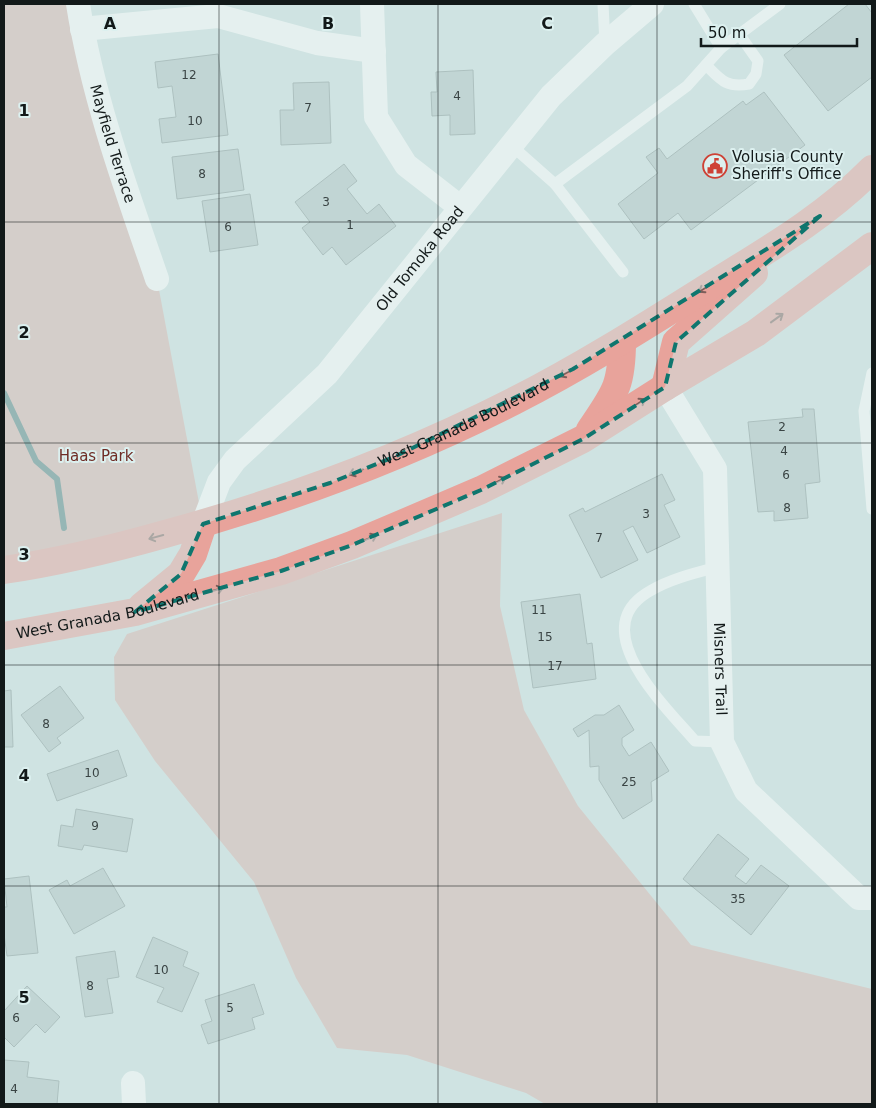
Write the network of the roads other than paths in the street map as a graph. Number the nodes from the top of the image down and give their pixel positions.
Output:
1 (78, 4) edge
2 (372, 4) edge
3 (604, 4) edge
4 (652, 4) edge
5 (694, 4) edge
6 (780, 4) edge
7 (82, 29) junction
8 (739, 34) junction
9 (605, 44) junction
10 (721, 48) junction
11 (374, 51) junction
12 (706, 65) junction
13 (511, 145) junction
14 (872, 169) edge
15 (555, 184) junction
16 (460, 207) junction
17 (820, 216) junction
18 (872, 246) edge
19 (623, 272) dead end
20 (157, 279) dead end
21 (622, 341) junction
22 (872, 373) edge
23 (664, 387) junction
24 (583, 439) junction
25 (872, 509) edge
26 (203, 524) junction
27 (5, 566) edge
28 (718, 567) junction
29 (135, 612) junction
30 (4, 636) edge
31 (722, 742) junction
32 (872, 898) edge

1 - 7 street, Mayfield Terrace
2 - 11 street
3 - 9 lane
4 - 9 street, Old Tomoka Road
5 - 10 lane
6 - 8 lane
7 - 11 street
7 - 20 street, Mayfield Terrace
8 - 10 lane
8 - 12 lane
9 - 13 street, Old Tomoka Road
10 - 12 lane
11 - 16 street
12 - 15 lane
13 - 15 lane
13 - 16 street, Old Tomoka Road
14 - 17 main road, West Granada Boulevard
15 - 19 lane
16 - 26 street, Old Tomoka Road
17 -> 21 main road, West Granada Boulevard
17 - 23 main road
23 -> 18 main road, West Granada Boulevard
21 - 24 main road
21 -> 26 main road, West Granada Boulevard
22 - 25 lane
24 -> 23 main road, West Granada Boulevard
23 - 28 street, Misners Trail
29 -> 24 main road, West Granada Boulevard
26 -> 27 main road, West Granada Boulevard
26 - 29 main road
28 - 31 street, Misners Trail
28 - 31 lane
29 - 30 main road, West Granada Boulevard
31 - 32 street, Misners Trail

